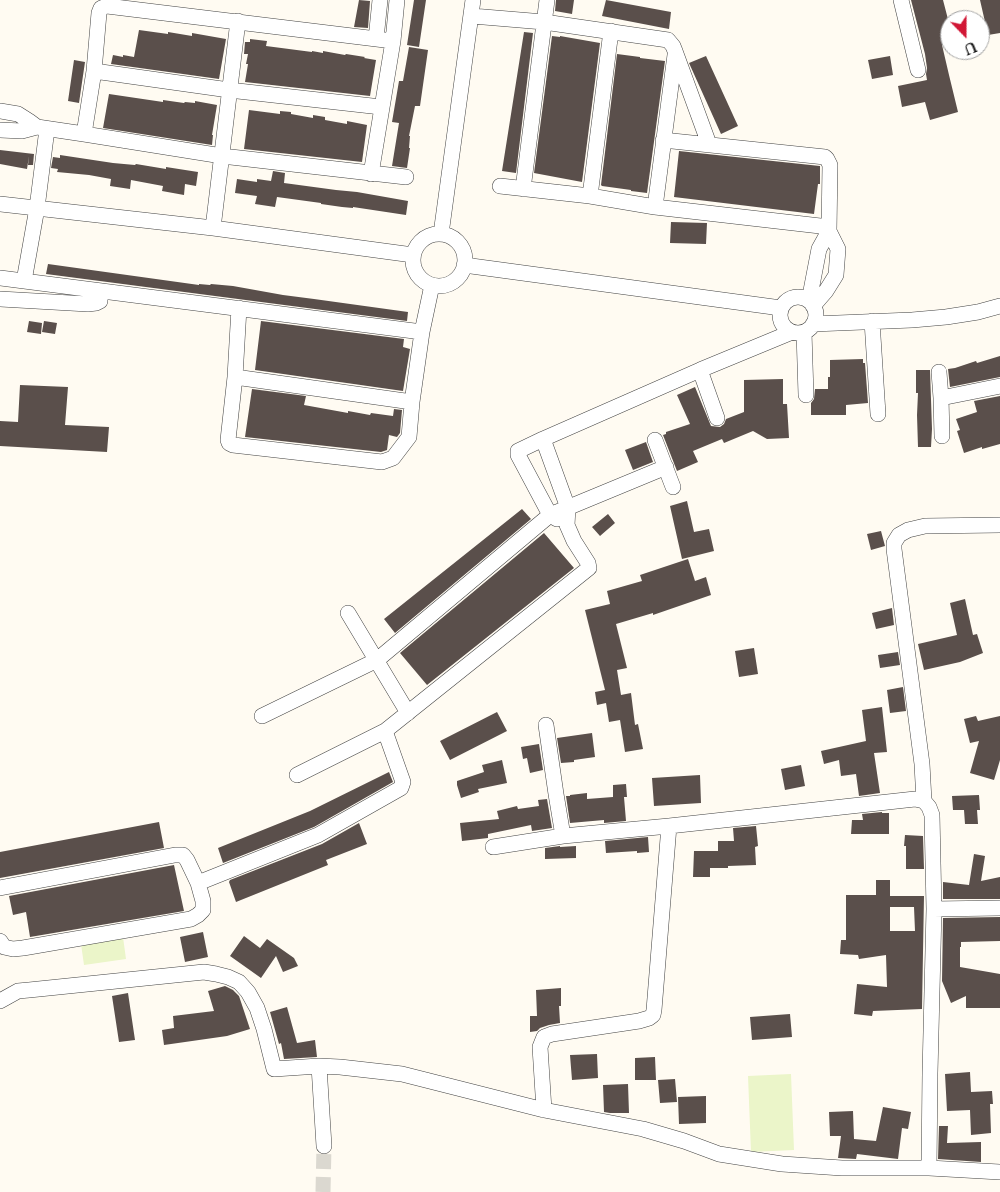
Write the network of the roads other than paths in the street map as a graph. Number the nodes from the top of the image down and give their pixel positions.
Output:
1 (380, 0) edge
2 (397, 0) edge
3 (474, 0) edge
4 (547, 0) edge
5 (901, 0) edge
6 (472, 16) junction
7 (238, 22) junction
8 (544, 22) junction
9 (611, 32) junction
10 (376, 39) junction
11 (393, 41) junction
12 (675, 51) junction
13 (918, 70) dead end
14 (94, 71) junction
15 (229, 90) junction
16 (381, 107) junction
17 (0, 111) edge
18 (42, 128) junction
19 (0, 130) edge
20 (84, 134) junction
21 (663, 140) junction
22 (709, 144) junction
23 (222, 156) junction
24 (371, 174) junction
25 (406, 177) dead end
26 (500, 186) dead end
27 (522, 189) junction
28 (590, 196) junction
29 (0, 204) edge
30 (655, 207) junction
31 (36, 208) junction
32 (213, 228) junction
33 (829, 229) junction
34 (441, 234) junction
35 (413, 255) junction
36 (464, 265) junction
37 (0, 278) edge
38 (24, 281) junction
39 (432, 285) junction
40 (100, 291) junction
41 (0, 299) edge
42 (811, 304) junction
43 (1000, 306) edge
44 (239, 308) junction
45 (781, 308) junction
46 (872, 321) junction
47 (803, 329) junction
48 (422, 332) junction
49 (700, 370) junction
50 (939, 372) dead end
51 (235, 378) junction
52 (1000, 386) edge
53 (806, 396) dead end
54 (941, 398) junction
55 (412, 402) junction
56 (878, 414) dead end
57 (717, 418) dead end
58 (942, 436) dead end
59 (543, 439) junction
60 (655, 440) dead end
61 (666, 467) junction
62 (673, 487) dead end
63 (568, 508) junction
64 (550, 515) junction
65 (567, 525) junction
66 (1000, 525) edge
67 (348, 613) dead end
68 (377, 660) junction
69 (408, 712) junction
70 (262, 716) dead end
71 (546, 725) dead end
72 (385, 731) junction
73 (297, 775) dead end
74 (924, 801) junction
75 (669, 826) junction
76 (563, 836) junction
77 (493, 847) dead end
78 (198, 883) junction
79 (0, 888) edge
80 (1000, 908) edge
81 (934, 909) junction
82 (0, 941) edge
83 (0, 1001) edge
84 (319, 1066) junction
85 (544, 1110) junction
86 (324, 1146) tunnel mouth
87 (929, 1168) junction
88 (1000, 1172) edge

1 - 10 street
2 - 11 street
3 - 6 street
4 - 8 street
5 - 13 street
6 - 8 street
6 - 34 street
7 - 10 street
7 - 14 street
7 - 15 street
8 - 9 street
8 - 27 street
9 - 12 street
9 - 28 street
10 - 11 street
11 - 16 street
12 - 21 street
12 - 22 street
14 - 15 street
14 - 20 street
15 - 16 street
15 - 23 street
16 - 24 street
17 - 18 street
18 - 19 street
18 - 20 street
18 - 31 street
20 - 23 street
21 - 22 street
21 - 30 street
22 - 33 street
23 - 24 street
23 - 32 street
24 - 25 street
26 - 27 street
27 - 28 street
28 - 30 street
29 - 31 street
30 - 33 street
31 - 32 street
31 - 38 street
32 - 35 street
33 - 42 street
33 - 42 street
34 - 35 street
34 - 36 street
35 - 39 street
36 - 39 street
36 - 45 street
37 - 38 street
38 - 40 street
39 - 48 street
40 - 41 street
40 - 44 street
42 - 45 street
42 - 47 street
43 - 46 street
44 - 48 street
44 - 51 street
45 - 47 street
46 - 47 street
46 - 56 street
47 - 49 street
47 - 53 street
48 - 55 street
49 - 57 street
49 - 59 street
50 - 54 street
51 - 55 street
51 - 55 street
52 - 54 street
54 - 58 street
59 - 63 street
59 - 64 street
60 - 61 street
61 - 62 street
61 - 63 street
63 - 64 street
63 - 65 street
64 - 65 street
64 - 68 street
65 - 69 street
66 - 74 street
67 - 68 street
68 - 69 street
68 - 70 street
69 - 72 street
71 - 76 street
72 - 73 street
72 - 78 street
74 - 75 street
74 - 81 street
75 - 76 street
75 - 85 street
76 - 77 street
78 - 79 street
78 - 82 street
80 - 81 street
81 - 87 street
83 - 84 street
84 - 85 street
84 - 86 street
85 - 87 street
87 - 88 street

